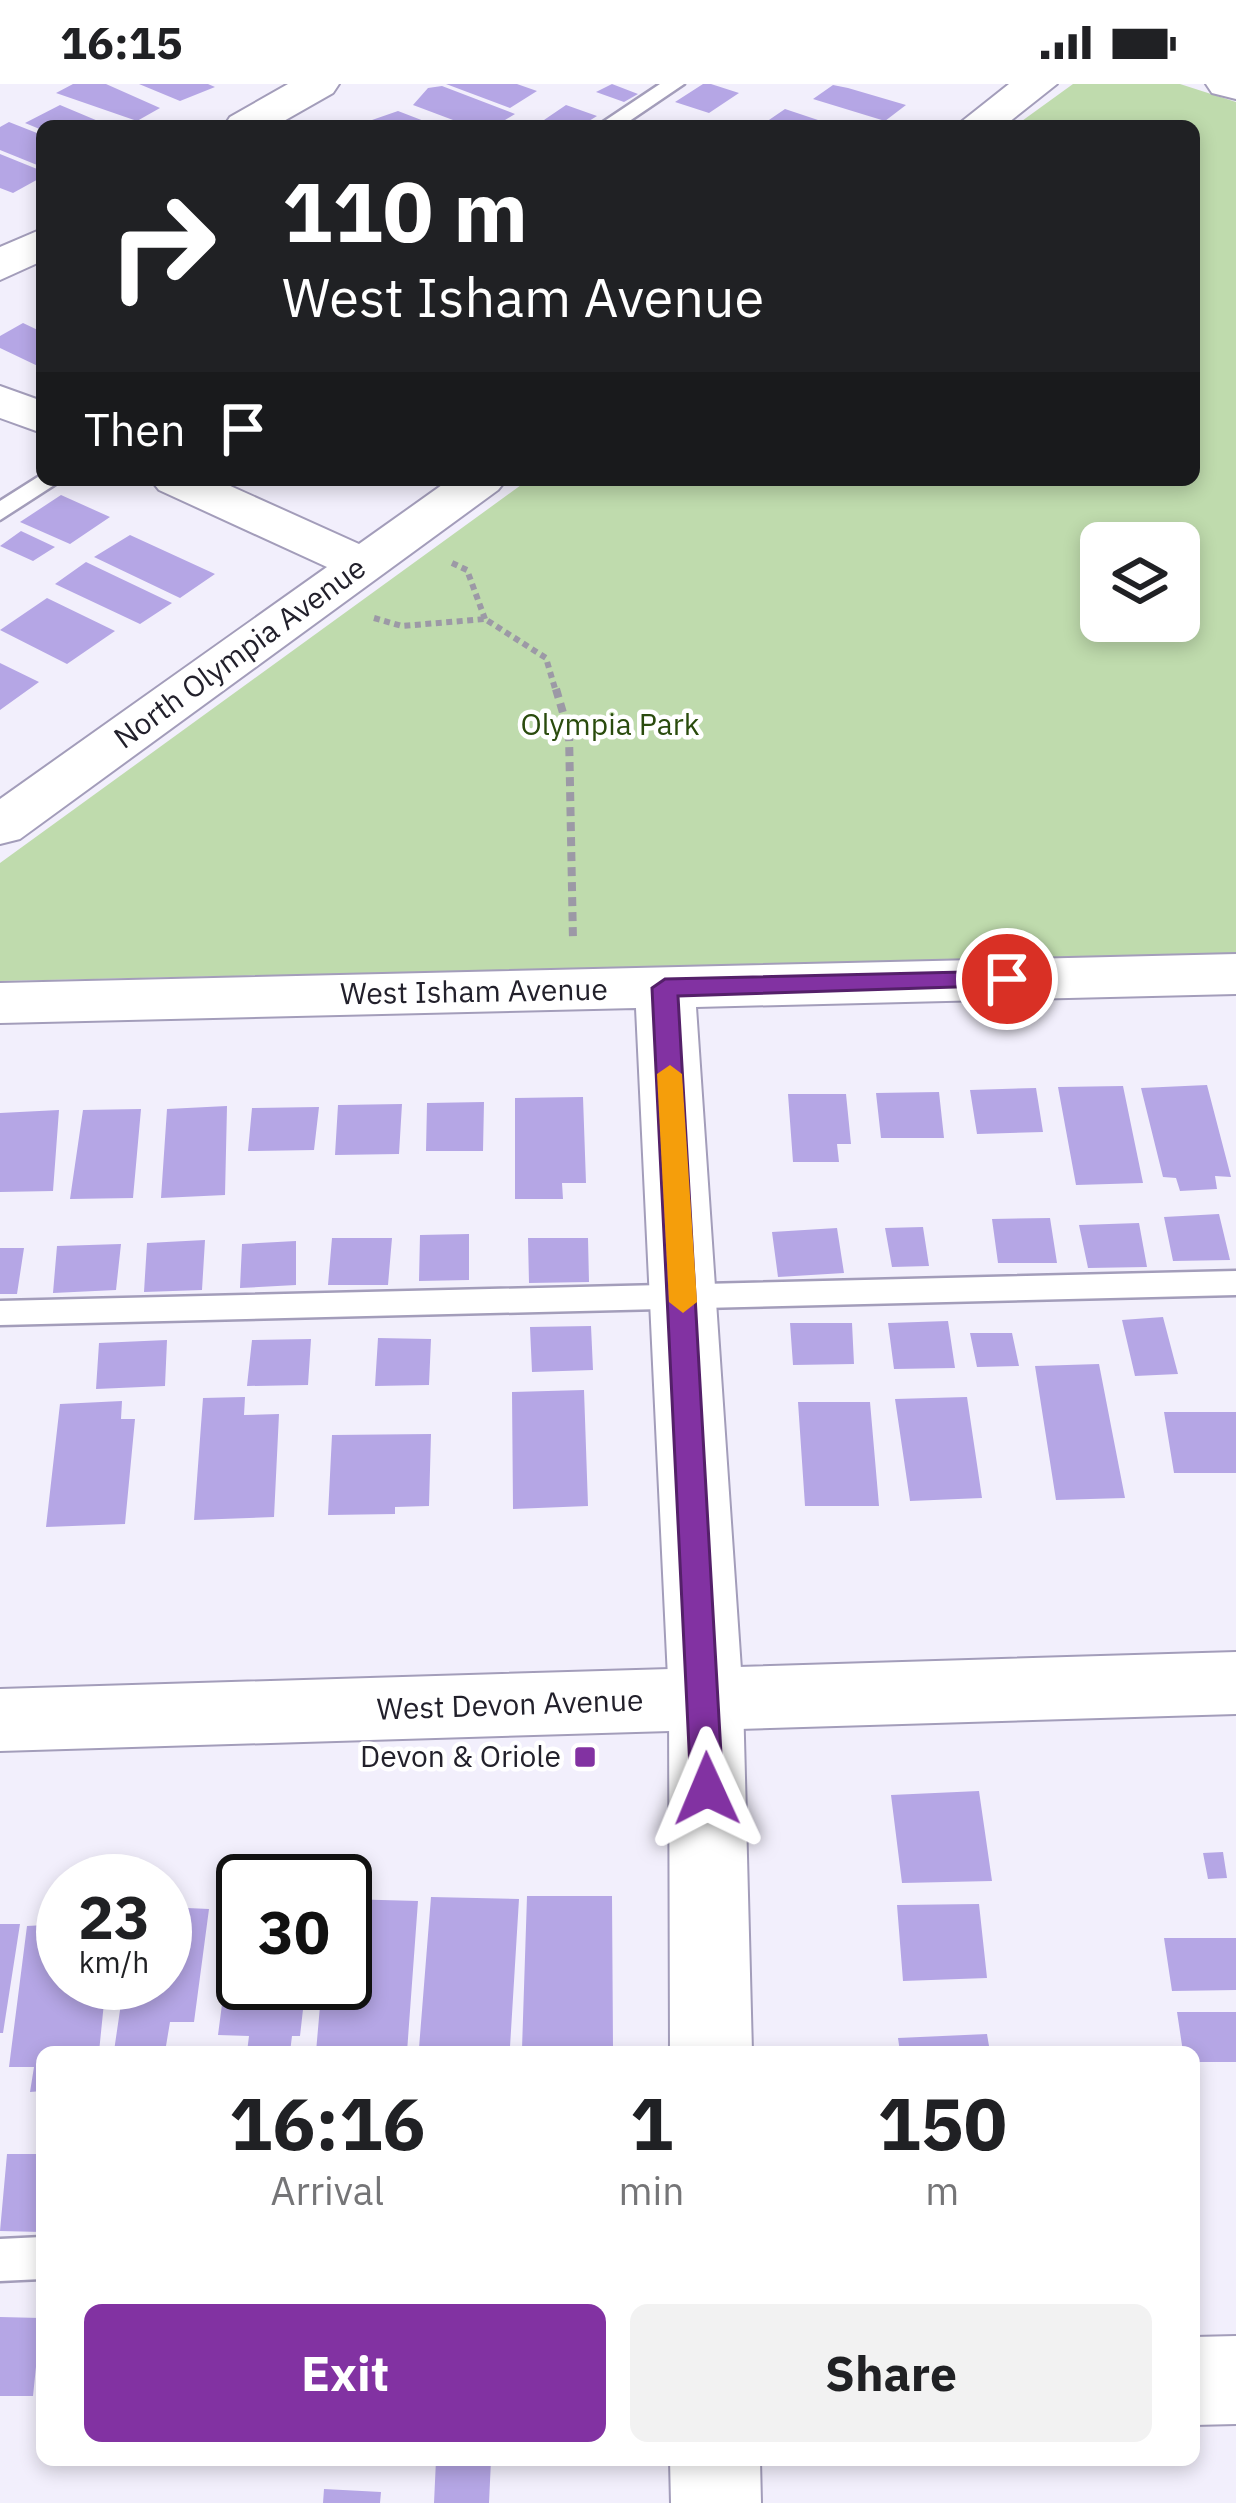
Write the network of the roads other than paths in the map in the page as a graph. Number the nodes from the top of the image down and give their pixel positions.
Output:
1 (318, 84) edge
2 (674, 84) edge
3 (1036, 84) edge
4 (1227, 84) edge
5 (1236, 87) edge
6 (255, 120) edge
7 (617, 120) edge
8 (985, 120) edge
9 (36, 245) edge
10 (0, 266) edge
11 (0, 400) edge
12 (36, 416) edge
13 (41, 486) edge
14 (186, 486) edge
15 (475, 486) edge
16 (0, 512) edge
17 (365, 590) junction
18 (0, 826) edge
19 (1236, 974) edge
20 (665, 988) junction
21 (0, 1004) edge
22 (1236, 1283) edge
23 (682, 1296) junction
24 (0, 1313) edge
25 (1236, 1683) edge
26 (706, 1699) junction
27 (0, 1720) edge
28 (711, 2046) edge
29 (36, 2258) edge
30 (0, 2260) edge
31 (1236, 2380) edge
32 (1200, 2381) edge
33 (716, 2466) edge
34 (716, 2503) edge

1 - 6 street
2 - 7 lane
3 - 8 street
4 - 5 street
9 - 10 street
11 - 12 street
13 - 16 lane
14 - 17 street
15 - 17 street, North Olympia Avenue
17 - 18 street, North Olympia Avenue
19 - 20 street, West Isham Avenue
20 - 21 street, West Isham Avenue
20 - 23 street
22 - 23 lane
23 - 24 lane
23 - 26 street
25 - 26 street, West Devon Avenue
26 - 27 street, West Devon Avenue
26 - 28 street
29 - 30 lane
31 - 32 street
33 - 34 street

